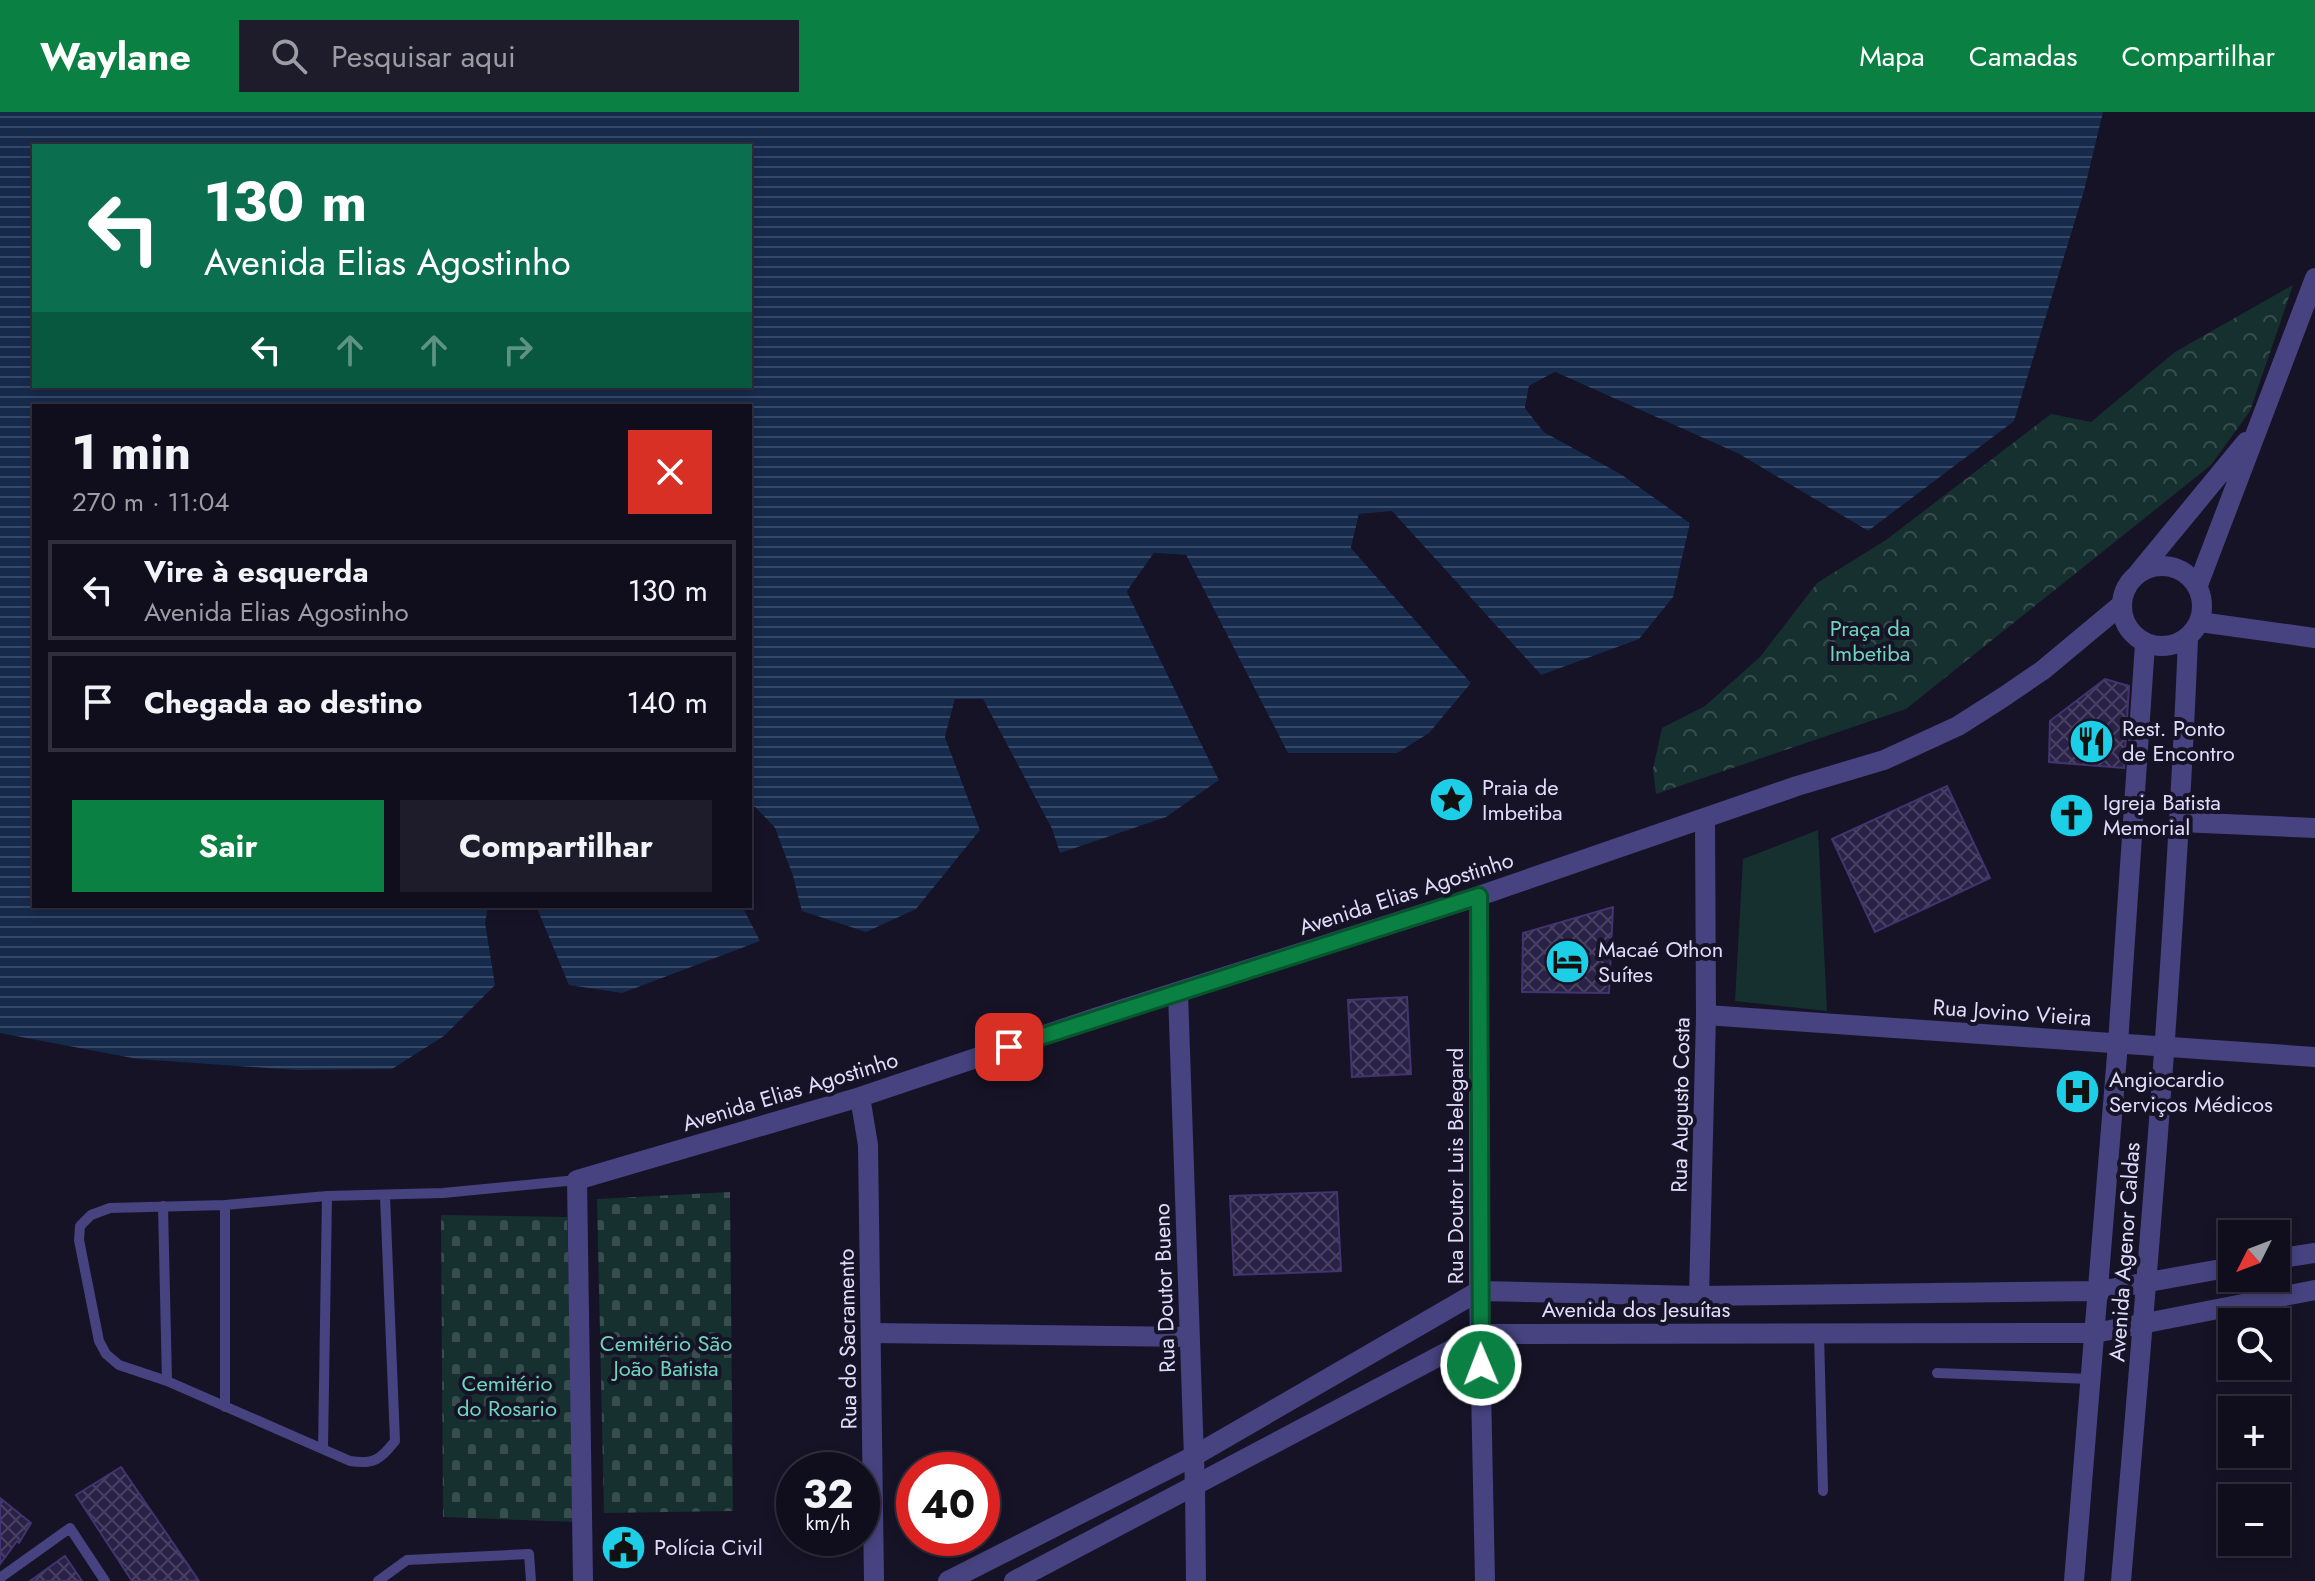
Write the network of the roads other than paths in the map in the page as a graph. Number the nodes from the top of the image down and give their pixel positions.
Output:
1 (2315, 278) edge
2 (2257, 429) junction
3 (2139, 572) junction
4 (2198, 585) junction
5 (2121, 605) junction
6 (2194, 631) junction
7 (2315, 638) edge
8 (2145, 644) junction
9 (1705, 819) junction
10 (2180, 822) junction
11 (2315, 828) edge
12 (1479, 896) junction
13 (1178, 993) junction
14 (1706, 1015) junction
15 (2118, 1043) junction
16 (2163, 1046) junction
17 (2315, 1057) edge
18 (860, 1097) junction
19 (577, 1180) junction
20 (327, 1196) junction
21 (385, 1196) junction
22 (225, 1205) junction
23 (163, 1206) junction
24 (2315, 1253) edge
25 (2290, 1257) edge
26 (2218, 1269) edge
27 (2146, 1281) junction
28 (2315, 1290) edge
29 (1479, 1291) junction
30 (2099, 1291) junction
31 (1699, 1296) junction
32 (2143, 1323) junction
33 (871, 1333) junction
34 (1819, 1333) junction
35 (2095, 1333) junction
36 (1481, 1334) junction
37 (1190, 1337) junction
38 (1937, 1373) dead end
39 (2091, 1379) junction
40 (167, 1381) junction
41 (225, 1407) junction
42 (323, 1449) junction
43 (1194, 1456) junction
44 (1195, 1487) junction
45 (1823, 1491) dead end
46 (0, 1578) edge
47 (105, 1581) edge
48 (378, 1581) edge
49 (531, 1581) edge
50 (583, 1581) edge
51 (874, 1581) edge
52 (948, 1581) edge
53 (1014, 1581) edge
54 (1196, 1581) edge
55 (1485, 1581) edge
56 (2074, 1581) edge
57 (2121, 1581) edge

1 - 2 street
2 - 3 street
2 - 4 street
3 - 4 street
3 - 5 street
4 - 6 street
5 - 8 street
5 - 9 street, Avenida Elias Agostinho
6 - 7 street
6 - 8 street
6 - 10 street, Avenida Agenor Caldas
8 - 15 street, Avenida Agenor Caldas
9 - 12 street, Avenida Elias Agostinho
9 - 14 street, Rua Augusto Costa
10 - 11 street
10 - 16 street, Avenida Agenor Caldas
12 - 13 street, Avenida Elias Agostinho
12 - 29 street, Rua Doutor Luis Belegard
13 - 18 street, Avenida Elias Agostinho
13 - 37 street, Rua Doutor Bueno
14 - 15 street, Rua Jovino Vieira
14 - 31 street, Rua Augusto Costa
15 - 16 street, Rua Jovino Vieira
15 - 30 street, Avenida Agenor Caldas
16 - 17 street, Rua Jovino Vieira
16 - 27 street, Avenida Agenor Caldas
18 - 19 street, Avenida Elias Agostinho
18 - 33 street, Rua do Sacramento
19 - 21 lane
19 - 50 street
20 - 21 lane
20 - 22 lane
20 - 42 lane
21 - 42 lane
22 - 23 lane
22 - 41 lane
23 - 40 lane
23 - 40 lane
24 - 25 street
26 - 27 street, Avenida dos Jesuítas
27 - 30 street, Avenida dos Jesuítas
27 - 32 street, Avenida Agenor Caldas
28 - 32 street, Avenida dos Jesuítas
29 - 31 street, Avenida dos Jesuítas
29 - 36 street, Rua Doutor Luis Belegard
29 - 43 street
30 - 31 street, Avenida dos Jesuítas
30 - 35 street, Avenida Agenor Caldas
32 - 35 street, Avenida dos Jesuítas
32 - 57 street, Avenida Agenor Caldas
33 - 37 street
33 - 51 street, Rua do Sacramento
34 - 35 street, Avenida dos Jesuítas
34 - 36 street, Avenida dos Jesuítas
34 - 45 lane
35 - 39 street, Avenida Agenor Caldas
36 - 44 street, Avenida dos Jesuítas
36 - 55 street, Rua Doutor Luis Belegard
37 - 43 street, Rua Doutor Bueno
38 - 39 lane
39 - 56 street, Avenida Agenor Caldas
40 - 41 lane
41 - 42 lane
43 - 44 street, Rua Doutor Bueno
43 - 52 street
44 - 53 street, Avenida dos Jesuítas
44 - 54 street, Rua Doutor Bueno
46 - 47 lane
48 - 49 lane

